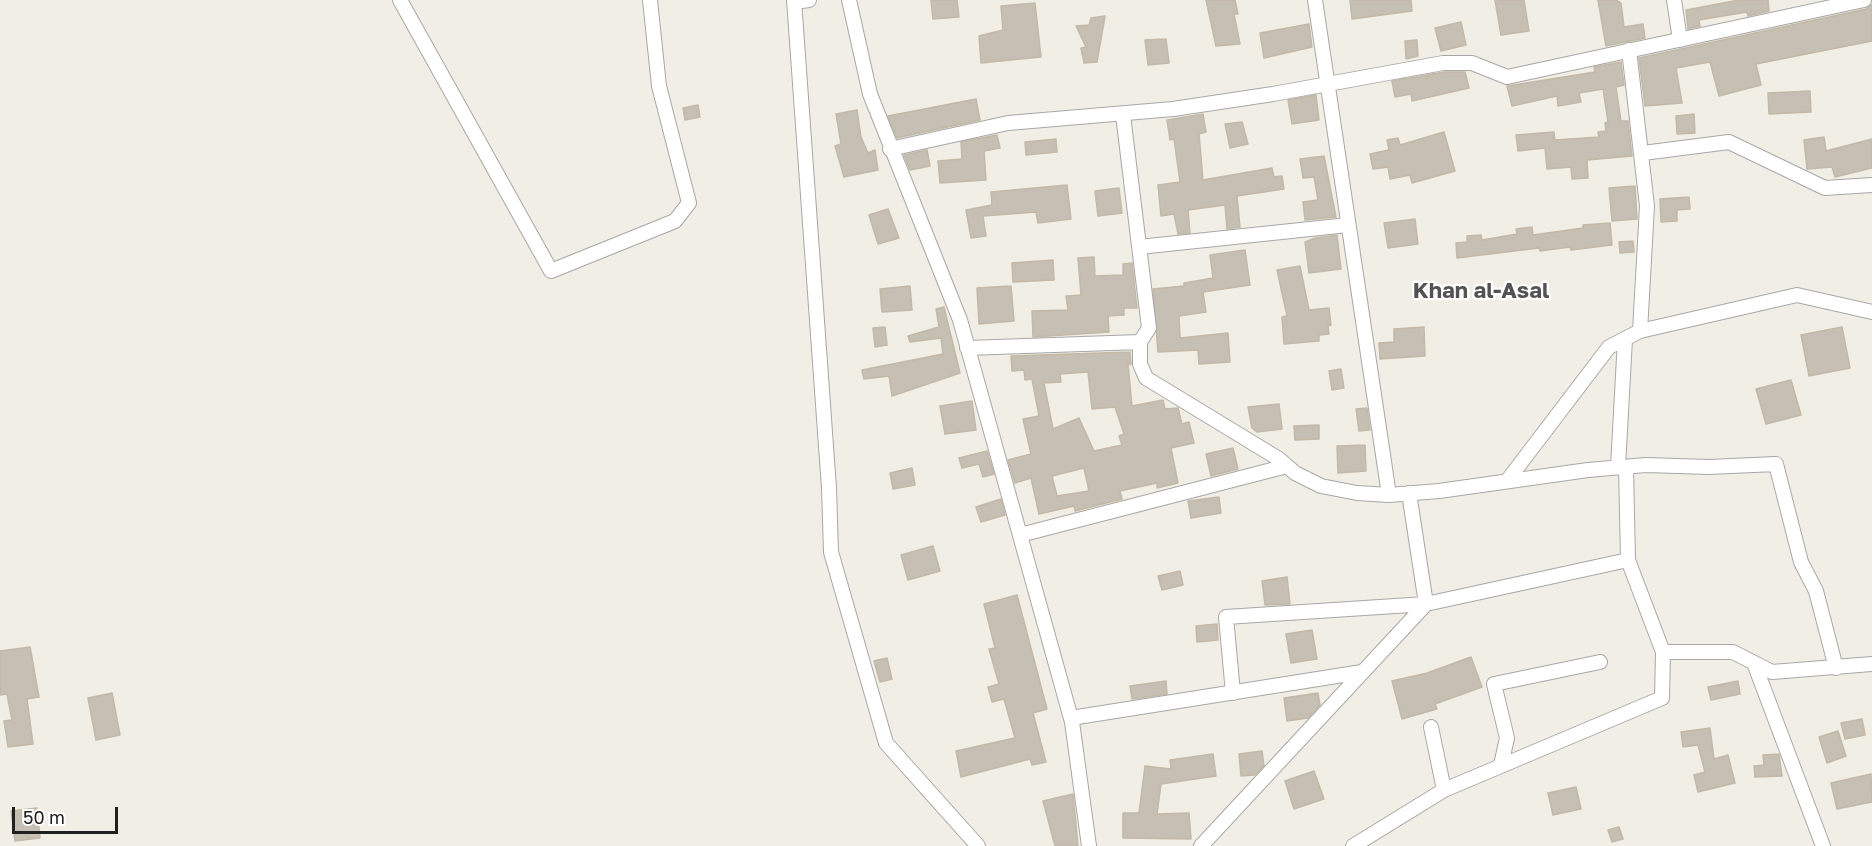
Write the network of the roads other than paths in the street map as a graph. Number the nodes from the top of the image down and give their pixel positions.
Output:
1 (400, 0) edge
2 (650, 0) edge
3 (809, 0) edge
4 (849, 0) edge
5 (1315, 0) edge
6 (1674, 0) edge
7 (1864, 0) edge
8 (794, 1) edge
9 (1680, 40) junction
10 (1629, 50) junction
11 (1327, 84) junction
12 (1123, 115) junction
13 (890, 149) junction
14 (1643, 153) junction
15 (1872, 185) edge
16 (1348, 225) junction
17 (1139, 248) junction
18 (1872, 312) edge
19 (1640, 331) junction
20 (1624, 339) junction
21 (1140, 342) junction
22 (967, 348) junction
23 (1287, 466) junction
24 (1622, 467) junction
25 (1507, 481) junction
26 (1409, 493) junction
27 (1389, 495) junction
28 (1020, 535) junction
29 (1628, 560) junction
30 (1426, 604) junction
31 (1663, 652) junction
32 (1600, 662) dead end
33 (1754, 663) junction
34 (1872, 664) edge
35 (1836, 668) junction
36 (1362, 672) junction
37 (1233, 693) junction
38 (1071, 718) junction
39 (1431, 727) dead end
40 (1501, 765) junction
41 (1444, 789) junction
42 (978, 846) edge
43 (1089, 846) edge
44 (1201, 846) edge
45 (1353, 846) edge
46 (1823, 846) edge

1 - 2 street
3 - 8 street
4 - 13 street
5 - 11 street
6 - 9 street
7 - 9 street
8 - 42 street
9 - 10 street
10 - 11 street
10 - 14 street
11 - 12 street
11 - 16 street
12 - 13 street
12 - 17 street
13 - 22 street
14 - 15 street
14 - 19 street
16 - 17 street
16 - 27 street
17 - 21 street
18 - 19 street
19 - 20 street
20 - 24 street
20 - 25 street
21 - 22 street
21 - 23 street
22 - 28 street
23 - 27 street
23 - 28 street
24 - 25 street
24 - 29 street
24 - 35 street
25 - 26 street
26 - 27 street
26 - 30 street
28 - 38 street
29 - 30 street
29 - 31 street
30 - 36 street
30 - 37 street
31 - 33 street
31 - 40 street
32 - 40 street
33 - 35 street
33 - 46 street
34 - 35 street
36 - 37 street
36 - 44 street
37 - 38 street
38 - 43 street
39 - 41 street
40 - 41 street
41 - 45 street

